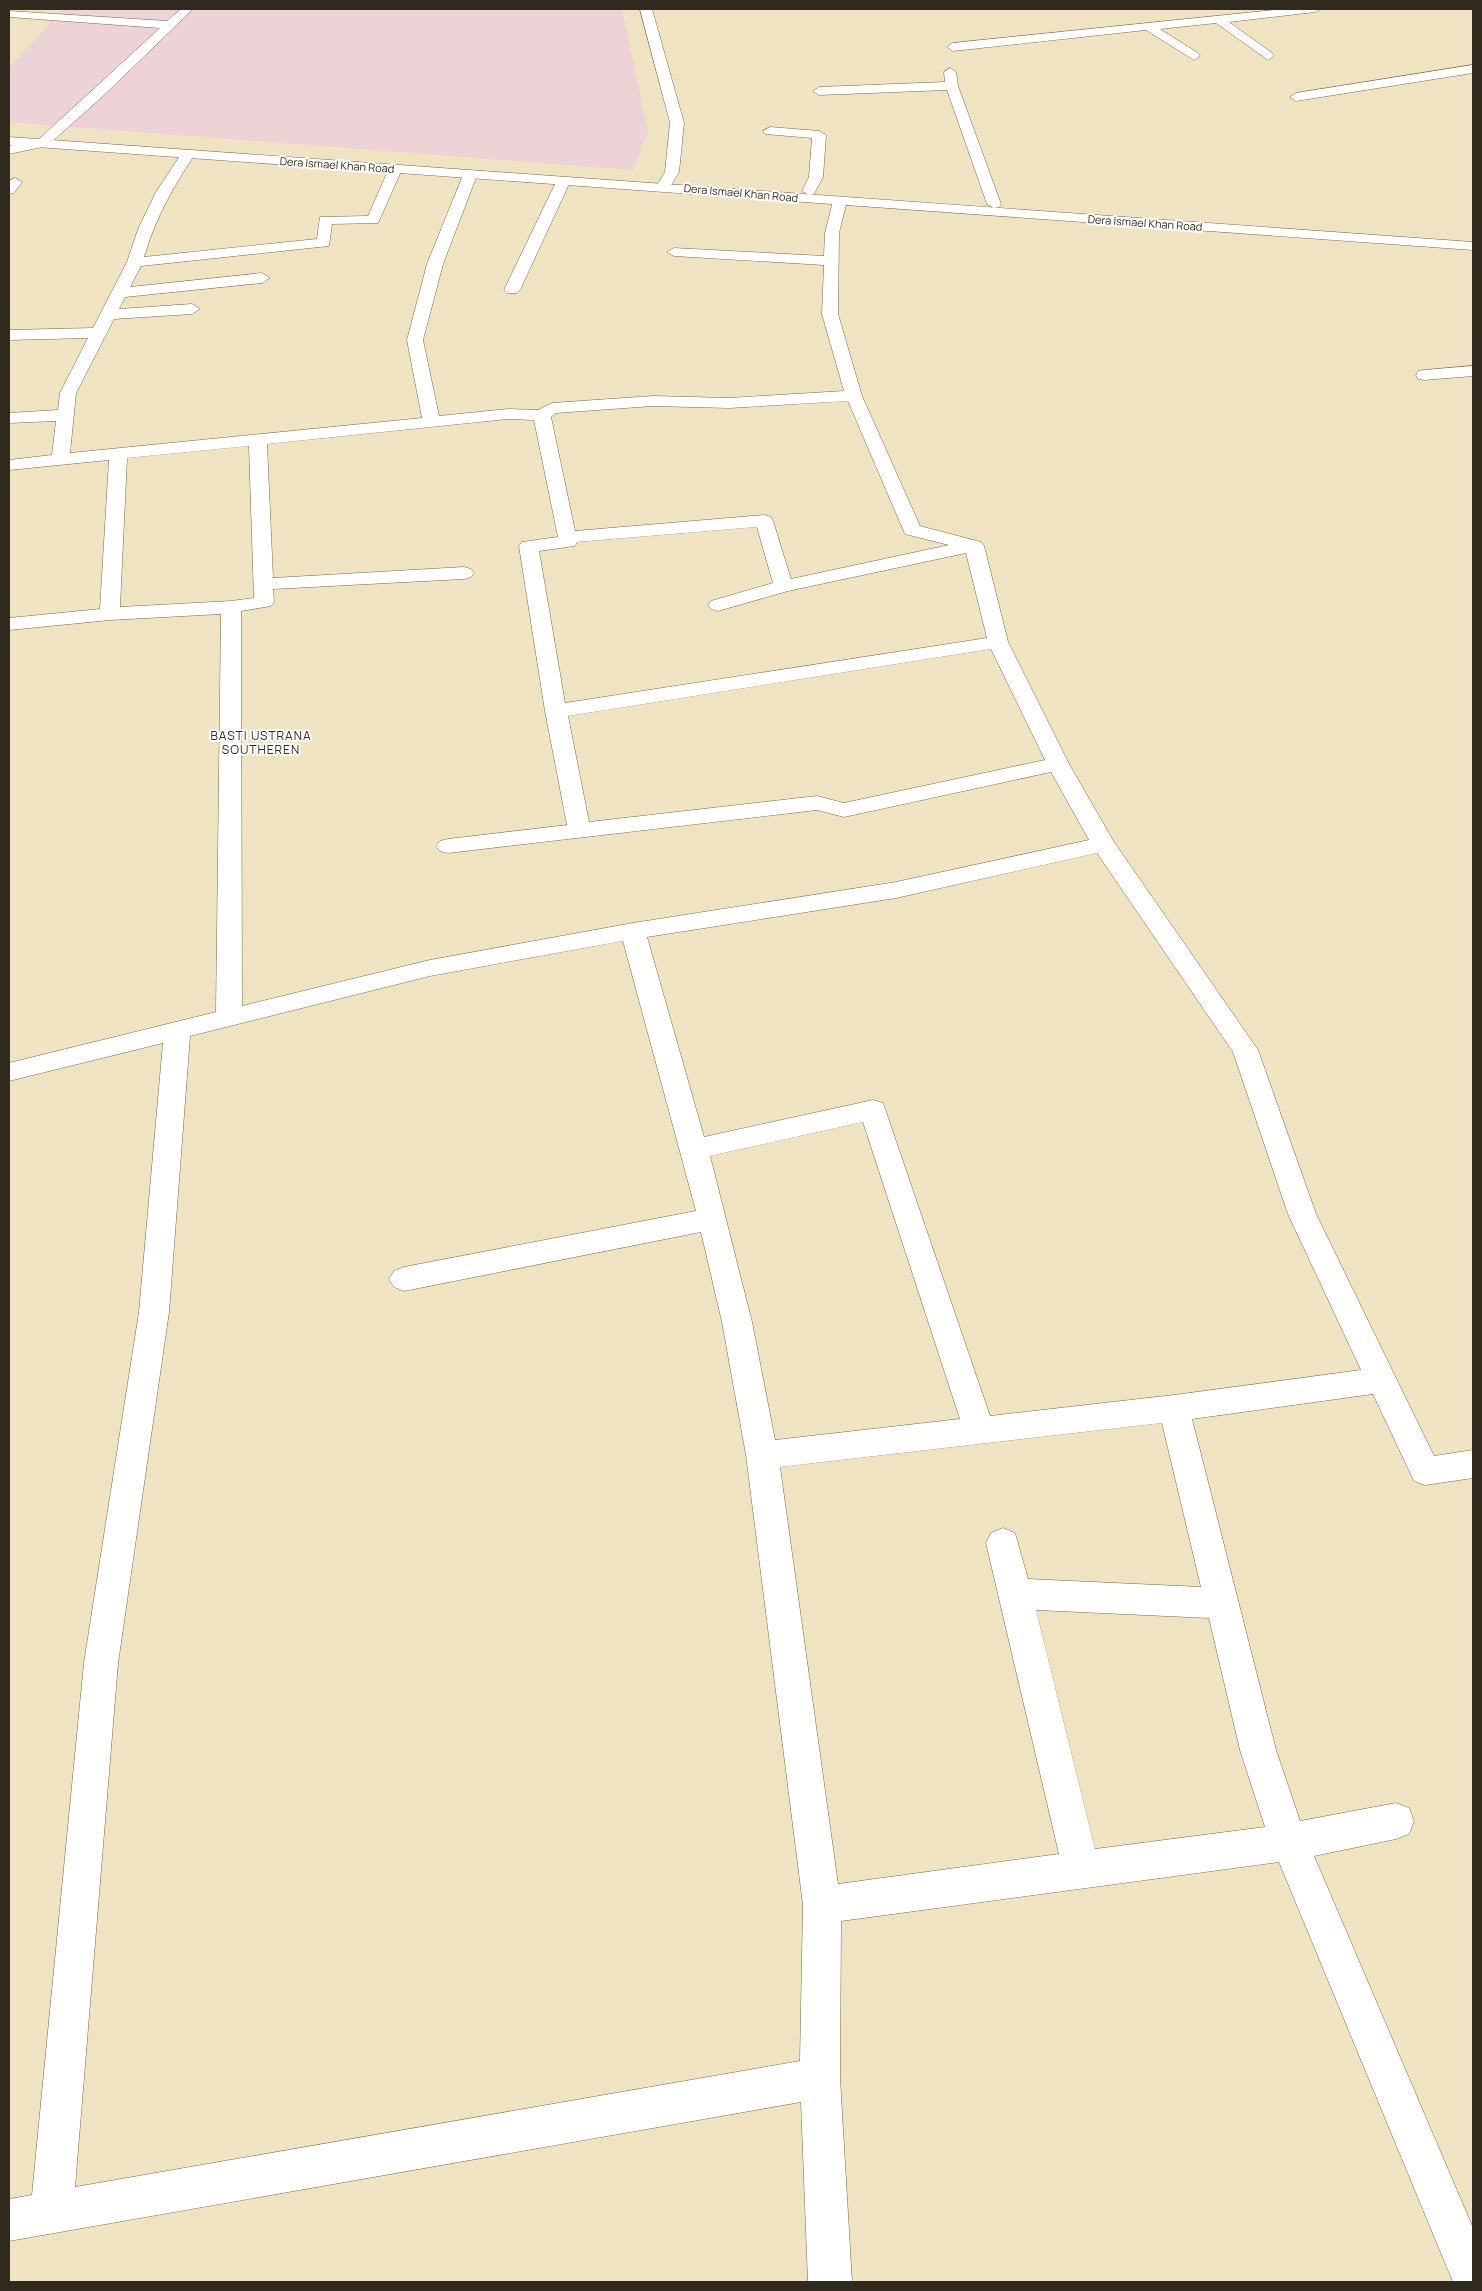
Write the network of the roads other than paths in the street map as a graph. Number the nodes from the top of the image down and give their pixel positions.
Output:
1 (187, 9) edge
2 (646, 9) edge
3 (1315, 9) edge
4 (18, 12) edge
5 (1217, 14) edge
6 (9, 22) edge
7 (170, 25) junction
8 (1147, 26) junction
9 (953, 46) dead end
10 (1194, 56) dead end
11 (1268, 56) dead end
12 (1473, 69) edge
13 (819, 91) dead end
14 (1296, 97) dead end
15 (770, 131) dead end
16 (9, 133) edge
17 (47, 140) junction
18 (9, 141) edge
19 (9, 150) edge
20 (188, 154) junction
21 (395, 169) junction
22 (470, 175) junction
23 (563, 182) junction
24 (665, 183) junction
25 (809, 191) junction
26 (840, 201) junction
27 (994, 204) junction
28 (1473, 238) edge
29 (1473, 246) edge
30 (674, 252) dead end
31 (831, 261) junction
32 (135, 262) junction
33 (262, 278) dead end
34 (512, 290) dead end
35 (120, 293) junction
36 (192, 309) dead end
37 (107, 315) junction
38 (98, 333) junction
39 (9, 336) edge
40 (1473, 371) edge
41 (1424, 375) dead end
42 (854, 396) junction
43 (67, 415) junction
44 (542, 415) junction
45 (9, 418) edge
46 (432, 422) junction
47 (258, 439) junction
48 (118, 453) junction
49 (61, 459) junction
50 (9, 465) edge
51 (567, 538) junction
52 (974, 546) junction
53 (464, 573) dead end
54 (263, 584) junction
55 (784, 586) junction
56 (718, 605) dead end
57 (231, 607) junction
58 (110, 614) junction
59 (9, 624) edge
60 (998, 642) junction
61 (556, 711) junction
62 (1058, 764) junction
63 (579, 830) junction
64 (1103, 844) junction
65 (448, 846) dead end
66 (633, 931) junction
67 (230, 1019) junction
68 (177, 1032) junction
69 (9, 1072) edge
70 (694, 1149) junction
71 (714, 1219) junction
72 (404, 1279) dead end
73 (1381, 1380) junction
74 (1174, 1408) junction
75 (980, 1431) junction
76 (762, 1455) junction
77 (1473, 1464) edge
78 (1003, 1543) dead end
79 (1016, 1594) junction
80 (1222, 1603) junction
81 (1396, 1821) dead end
82 (1290, 1842) junction
83 (1081, 1870) junction
84 (822, 1904) junction
85 (820, 2078) junction
86 (52, 2212) junction
87 (9, 2220) edge
88 (1473, 2278) edge
89 (830, 2282) edge

1 - 7 main road
2 - 24 main road
3 - 5 main road
4 - 6 main road
4 - 7 main road
5 - 8 main road
5 - 11 main road
7 - 17 main road
8 - 9 main road
8 - 10 main road
12 - 14 main road
13 - 27 main road
15 - 25 main road
16 - 17 main road, Dera Ismael Khan Road
17 - 18 main road, Dera Ismael Khan Road
17 - 19 main road
17 - 20 main road, Dera Ismael Khan Road
17 - 24 main road, Dera Ismael Khan Road
20 - 21 main road, Dera Ismael Khan Road
20 - 32 main road
21 - 22 main road, Dera Ismael Khan Road
21 - 32 main road
22 - 23 main road, Dera Ismael Khan Road
22 - 46 main road
23 - 24 main road, Dera Ismael Khan Road
23 - 34 main road
24 - 25 main road, Dera Ismael Khan Road
24 - 26 main road, Dera Ismael Khan Road
25 - 27 main road, Dera Ismael Khan Road
26 - 29 main road, Dera Ismael Khan Road
26 - 31 main road
27 - 28 main road, Dera Ismael Khan Road
30 - 31 main road
31 - 42 main road
32 - 35 main road
33 - 35 main road
35 - 37 main road
36 - 37 main road
37 - 38 main road
38 - 39 main road
38 - 43 main road
40 - 41 main road
42 - 44 main road
42 - 52 main road
43 - 45 main road
43 - 49 main road
44 - 46 main road
44 - 51 main road
46 - 47 main road
47 - 48 main road
47 - 54 main road
48 - 49 main road
48 - 58 main road
49 - 50 main road
51 - 55 main road
51 - 61 main road
52 - 55 main road
52 - 60 main road
53 - 54 main road
54 - 57 main road
55 - 56 main road
57 - 58 main road
57 - 67 main road
58 - 59 main road
60 - 61 main road
60 - 62 main road
61 - 63 main road
62 - 63 main road
62 - 64 main road
63 - 65 main road
64 - 66 main road
64 - 73 main road
66 - 67 main road
66 - 70 main road
67 - 68 main road
68 - 69 main road
68 - 86 main road
70 - 71 main road
70 - 75 main road
71 - 72 main road
71 - 76 main road
73 - 74 main road
73 - 77 main road
74 - 75 main road
74 - 80 main road
75 - 76 main road
76 - 84 main road
78 - 79 main road
79 - 80 main road
79 - 83 main road
80 - 82 main road
81 - 82 main road
82 - 83 main road
82 - 88 main road
83 - 84 main road
84 - 85 main road
85 - 86 main road
85 - 89 main road
86 - 87 main road

